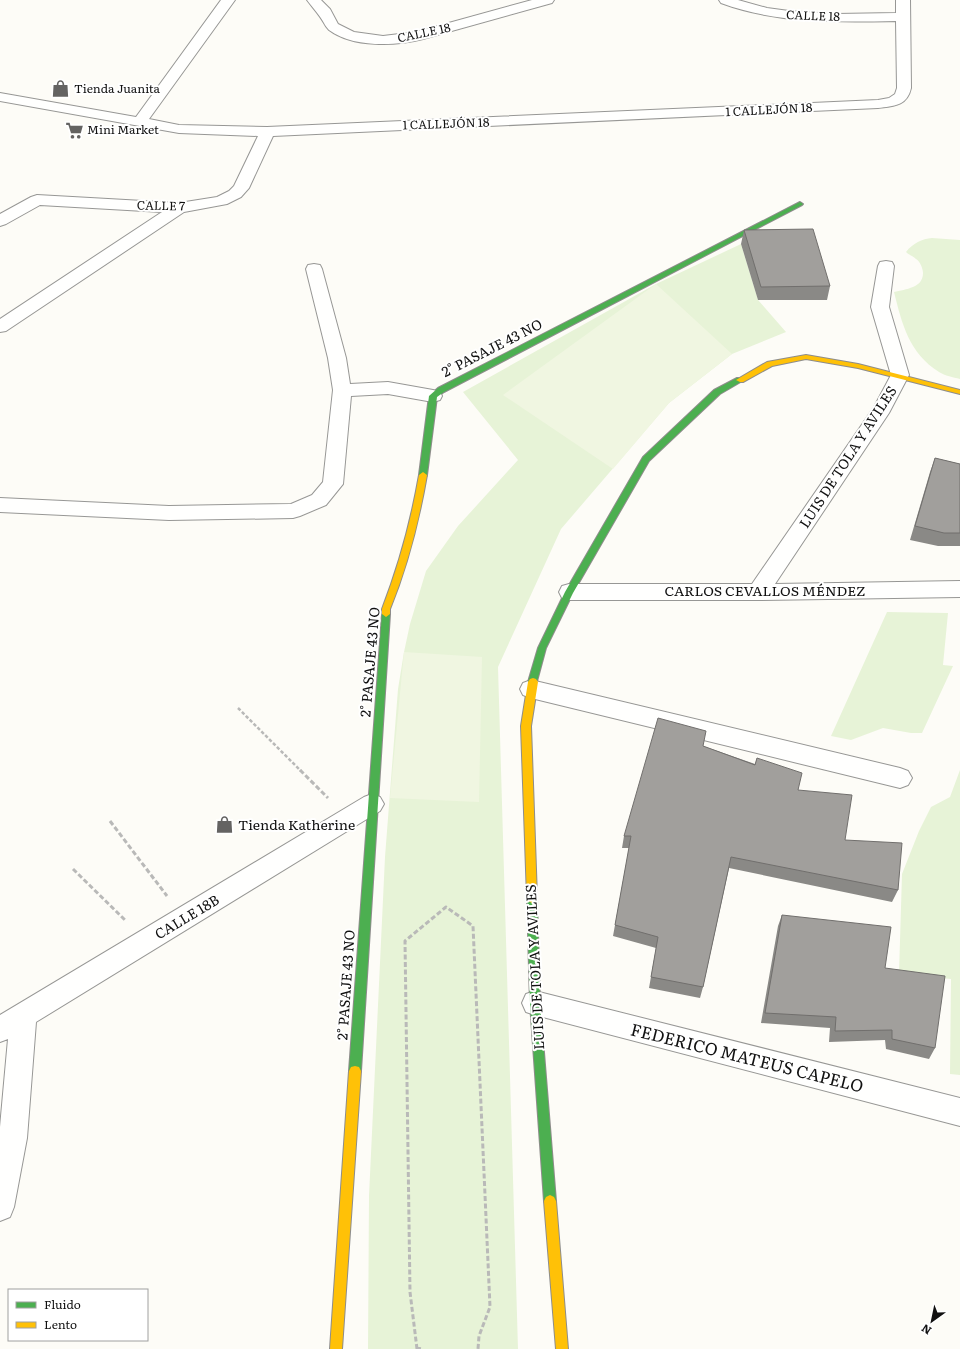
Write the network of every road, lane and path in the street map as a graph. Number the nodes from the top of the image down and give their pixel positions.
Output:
1 (228, 0) edge
2 (314, 0) edge
3 (547, 0) edge
4 (726, 0) edge
5 (903, 0) edge
6 (903, 17) junction
7 (0, 97) edge
8 (140, 122) junction
9 (267, 132) junction
10 (800, 204) dead end
11 (179, 208) junction
12 (0, 221) edge
13 (886, 266) dead end
14 (314, 269) dead end
15 (0, 327) edge
16 (900, 376) junction
17 (342, 390) junction
18 (960, 392) edge
19 (433, 396) junction
20 (0, 505) edge
21 (960, 589) edge
22 (569, 592) junction
23 (758, 592) junction
24 (531, 689) junction
25 (238, 708) dead end
26 (900, 778) dead end
27 (372, 804) junction
28 (349, 818) junction
29 (110, 822) dead end
30 (73, 869) dead end
31 (185, 919) junction
32 (146, 942) junction
33 (535, 1003) junction
34 (23, 1016) junction
35 (0, 1029) edge
36 (960, 1112) edge
37 (0, 1207) edge
38 (416, 1348) edge
39 (336, 1349) edge
40 (423, 1349) edge
41 (478, 1349) edge
42 (562, 1349) edge

1 - 8 street
2 - 3 street, CALLE 18
4 - 6 street, CALLE 18
5 - 6 street
6 - 9 street, 1 CALLEJÓN 18
7 - 8 street, 1 CALLEJÓN 18
8 - 9 street, 1 CALLEJÓN 18
9 - 11 street, CALLE 7
10 - 19 street, 2° PASAJE 43 NO
11 - 12 street, CALLE 7
11 - 15 street
13 - 16 street, LUIS DE TOLA Y AVILES
14 - 17 street
16 - 18 street, LUIS DE TOLA Y AVILES
16 - 22 street, LUIS DE TOLA Y AVILES
16 - 23 street, LUIS DE TOLA Y AVILES
17 - 19 street
17 - 20 street
19 - 27 street, 2° PASAJE 43 NO
21 - 23 street, CARLOS CEVALLOS MÉNDEZ
22 - 23 street, CARLOS CEVALLOS MÉNDEZ
22 - 24 street, LUIS DE TOLA Y AVILES
24 - 26 street
24 - 33 street, LUIS DE TOLA Y AVILES
25 - 28 path
27 - 28 street, CALLE 18B
27 - 39 street, 2° PASAJE 43 NO
28 - 31 street, CALLE 18B
29 - 31 path
30 - 32 path
31 - 32 street, CALLE 18B
32 - 34 street, CALLE 18B
33 - 36 street, FEDERICO MATEUS CAPELO
33 - 42 street, LUIS DE TOLA Y AVILES
34 - 35 street, CALLE 18B
34 - 37 street
38 - 40 path
38 - 41 path

